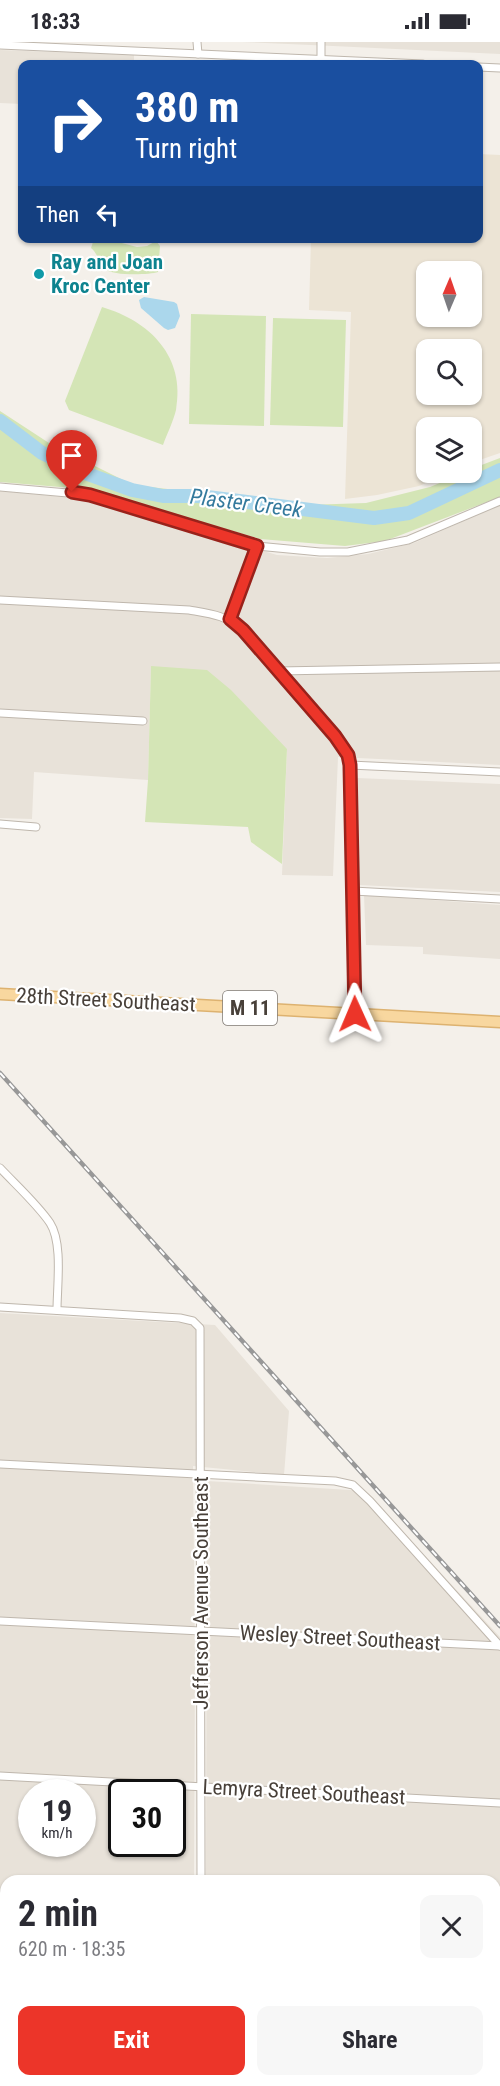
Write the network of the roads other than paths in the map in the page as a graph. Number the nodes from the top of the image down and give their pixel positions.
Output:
1 (197, 42) edge
2 (321, 42) edge
3 (0, 45) edge
4 (60, 45) edge
5 (198, 54) junction
6 (321, 60) joint
7 (483, 67) edge
8 (500, 68) edge
9 (0, 487) edge
10 (500, 501) edge
11 (257, 546) junction
12 (0, 600) edge
13 (230, 619) junction
14 (500, 667) edge
15 (278, 671) junction
16 (0, 713) edge
17 (143, 721) dead end
18 (350, 765) junction
19 (500, 772) edge
20 (0, 824) edge
21 (36, 827) dead end
22 (353, 891) junction
23 (500, 899) edge
24 (0, 994) edge
25 (355, 1014) junction
26 (500, 1022) edge
27 (0, 1168) edge
28 (0, 1307) edge
29 (57, 1310) junction
30 (0, 1464) edge
31 (201, 1474) junction
32 (0, 1621) edge
33 (200, 1630) junction
34 (500, 1646) edge
35 (0, 1776) edge
36 (200, 1786) junction
37 (500, 1803) edge
38 (201, 1875) edge

1 - 5 street
2 - 6 street
3 - 4 street
4 - 5 street
5 - 6 street
7 - 8 street
9 - 11 street
10 - 11 street
11 - 13 street
12 - 13 street
13 - 15 street
14 - 15 street
15 - 18 street
16 - 17 street
18 - 19 street
18 - 22 street
20 - 21 street
22 - 23 street
22 - 25 street
24 - 25 main road, 28th Street Southeast / M 11
25 - 26 main road, 28th Street Southeast / M 11
27 - 29 street
28 - 29 street
29 - 31 street, Jefferson Avenue Southeast
30 - 31 street
31 - 33 street, Jefferson Avenue Southeast
31 - 34 street
32 - 33 street, Wesley Street Southeast
33 - 34 street, Wesley Street Southeast
33 - 36 street, Jefferson Avenue Southeast
35 - 36 street, Lemyra Street Southeast
36 - 37 street, Lemyra Street Southeast
36 - 38 street, Jefferson Avenue Southeast

